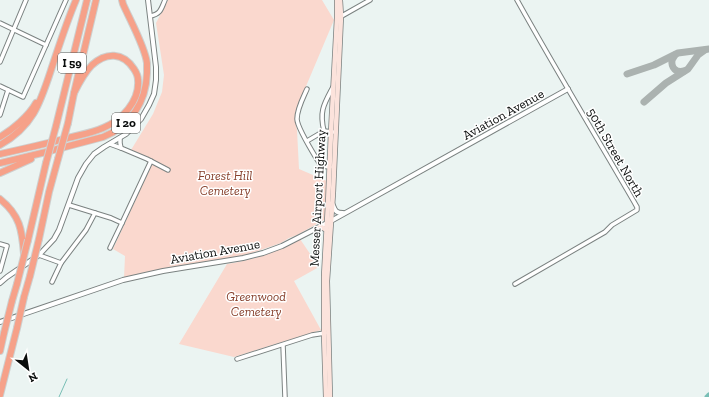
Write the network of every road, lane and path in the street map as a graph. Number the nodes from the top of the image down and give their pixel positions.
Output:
1 (26, 0) edge
2 (66, 0) edge
3 (76, 0) edge
4 (87, 0) edge
5 (96, 0) edge
6 (122, 0) edge
7 (148, 0) edge
8 (165, 0) edge
9 (336, 0) edge
10 (340, 0) edge
11 (370, 0) edge
12 (516, 0) edge
13 (150, 16) junction
14 (339, 17) junction
15 (0, 23) edge
16 (14, 29) junction
17 (46, 44) junction
18 (0, 62) edge
19 (47, 84) junction
20 (0, 86) edge
21 (334, 86) junction
22 (307, 89) dead end
23 (568, 89) junction
24 (8, 90) junction
25 (74, 93) junction
26 (0, 115) edge
27 (324, 131) junction
28 (333, 132) junction
29 (0, 137) edge
30 (120, 138) junction
31 (307, 141) junction
32 (110, 144) junction
33 (0, 145) edge
34 (121, 148) junction
35 (46, 152) junction
36 (0, 154) edge
37 (151, 161) junction
38 (0, 163) edge
39 (330, 167) junction
40 (168, 170) dead end
41 (0, 174) edge
42 (0, 199) edge
43 (332, 202) junction
44 (69, 204) junction
45 (349, 211) junction
46 (95, 213) junction
47 (329, 222) junction
48 (122, 223) junction
49 (318, 228) junction
50 (327, 230) junction
51 (26, 242) junction
52 (0, 244) edge
53 (110, 248) dead end
54 (39, 254) junction
55 (61, 263) junction
56 (0, 271) edge
57 (52, 282) dead end
58 (0, 283) edge
59 (515, 284) dead end
60 (0, 322) edge
61 (326, 333) junction
62 (283, 345) junction
63 (0, 350) edge
64 (237, 359) dead end
65 (0, 395) edge
66 (285, 397) edge
67 (326, 397) edge
68 (330, 397) edge

1 - 16 street
2 - 17 street
3 - 19 highway
4 - 51 highway, I 59, bridge
5 - 25 highway, I 59
6 - 35 highway, I 20
7 - 13 street
8 - 13 street
9 - 14 main road, Messer Airport Highway
10 - 14 main road, Messer Airport Highway
11 - 14 street
12 - 23 street, 50th Street North
13 - 30 street
14 - 21 main road, Messer Airport Highway
14 - 28 main road, Messer Airport Highway
15 - 16 street
16 - 17 street
16 - 18 street
17 - 24 street
19 - 29 highway
19 - 33 highway
20 - 24 street
21 - 27 street
21 - 28 main road, Messer Airport Highway
22 - 31 street
23 - 45 street, Aviation Avenue
23 - 59 street, 50th Street North
24 - 26 street
25 - 36 highway
25 - 65 highway, I 59, bridge
27 - 28 street
27 - 31 street
28 - 39 main road, Messer Airport Highway
28 - 43 main road, Messer Airport Highway
30 - 32 street
30 - 34 street
31 - 39 street
32 - 34 street
32 - 44 street
34 - 37 street
35 - 38 highway, I 20
35 - 41 highway
37 - 40 street
37 - 48 street
39 - 47 main road, Messer Airport Highway
42 - 51 highway
43 - 45 street
43 - 47 main road, Messer Airport Highway
44 - 46 street
44 - 54 street
45 - 47 street, Aviation Avenue
46 - 48 street
46 - 55 street
47 - 49 street, Aviation Avenue
47 - 50 main road, Messer Airport Highway
47 - 61 main road, Messer Airport Highway
48 - 53 street
49 - 50 main road
49 - 60 street, Aviation Avenue
50 - 61 main road, Messer Airport Highway
51 - 63 highway, I 59, bridge
52 - 56 street
54 - 55 street
54 - 58 street
55 - 57 street
61 - 62 street
61 - 67 main road, Messer Airport Highway
61 - 68 main road, Messer Airport Highway
62 - 64 street
62 - 66 street

